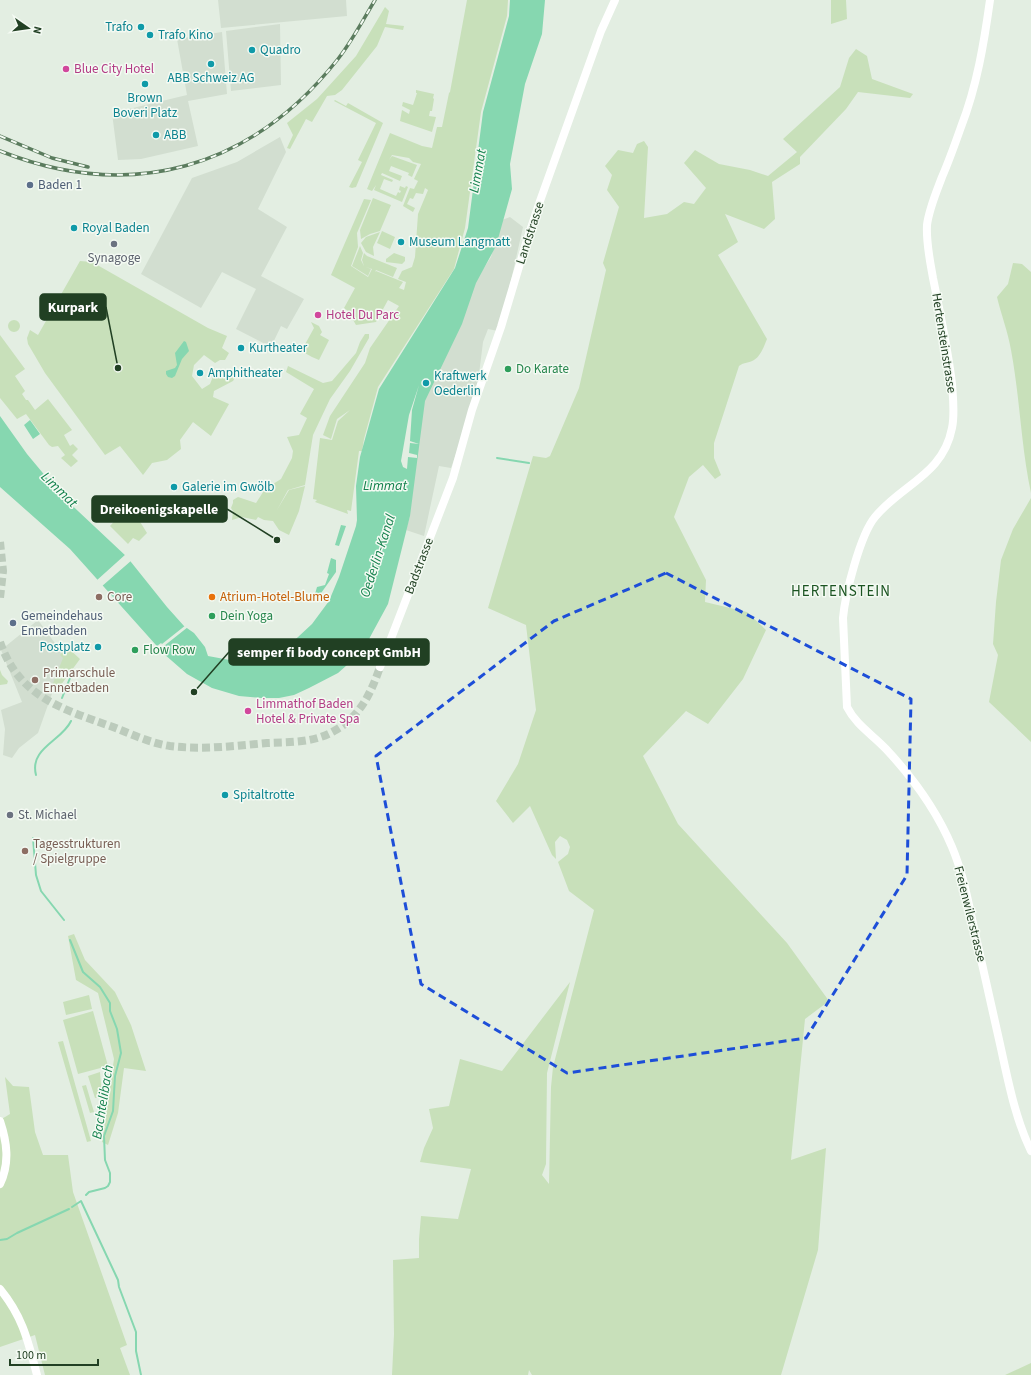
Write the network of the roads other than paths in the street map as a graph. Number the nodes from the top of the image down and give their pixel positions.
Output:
1 (615, 0) edge
2 (990, 0) edge
3 (455, 469) joint
4 (381, 664) tunnel mouth
5 (847, 707) joint
6 (0, 1122) edge
7 (1031, 1151) edge
8 (0, 1184) edge
9 (0, 1289) edge
10 (37, 1375) edge

1 - 3 street, Landstrasse
2 - 5 street, Hertensteinstrasse
3 - 4 street, Badstrasse
5 - 7 street, Freienwilerstrasse
6 - 8 street
9 - 10 street

